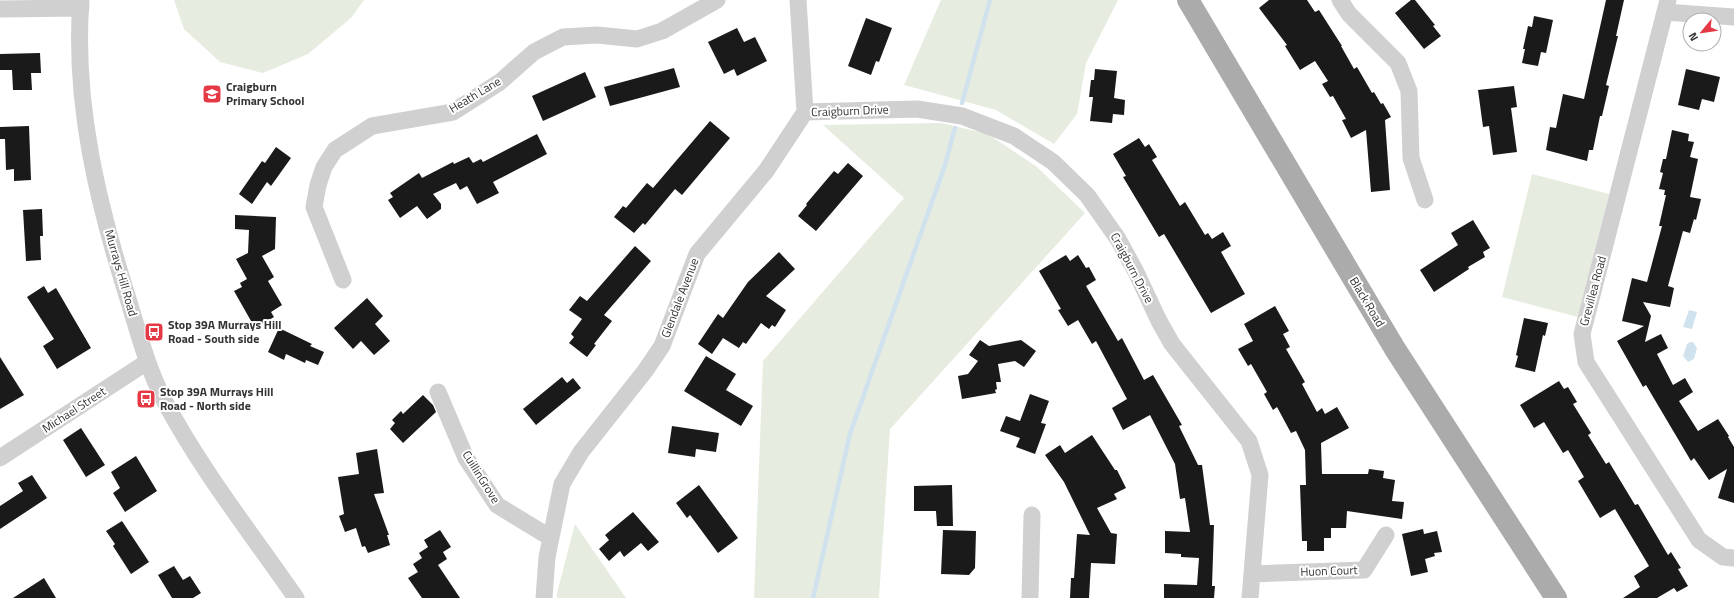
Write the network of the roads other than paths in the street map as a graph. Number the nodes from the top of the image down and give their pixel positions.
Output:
1 (717, 0) edge
2 (798, 0) edge
3 (1188, 0) edge
4 (1340, 0) edge
5 (81, 4) edge
6 (1667, 6) edge
7 (0, 9) edge
8 (1734, 17) edge
9 (805, 112) junction
10 (1425, 200) dead end
11 (343, 280) dead end
12 (148, 362) junction
13 (438, 392) dead end
14 (0, 458) edge
15 (1032, 515) dead end
16 (1386, 535) dead end
17 (551, 538) junction
18 (1734, 558) edge
19 (1252, 574) junction
20 (296, 598) edge
21 (544, 598) edge
22 (1030, 598) edge
23 (1250, 598) edge
24 (1556, 598) edge

1 - 11 street, Heath Lane
2 - 9 street
3 - 24 main road, Black Road
4 - 10 street
5 - 7 street
5 - 12 street, Murrays Hill Road
6 - 8 street
6 - 18 street, Grevillea Road
9 - 17 street, Glendale Avenue
9 - 19 street, Craigburn Drive
12 - 14 street, Michael Street
12 - 20 street, Murrays Hill Road
13 - 17 street, CuillinGrove
15 - 22 street
16 - 19 street, Huon Court
17 - 21 street, Glendale Avenue
19 - 23 street, Craigburn Drive

